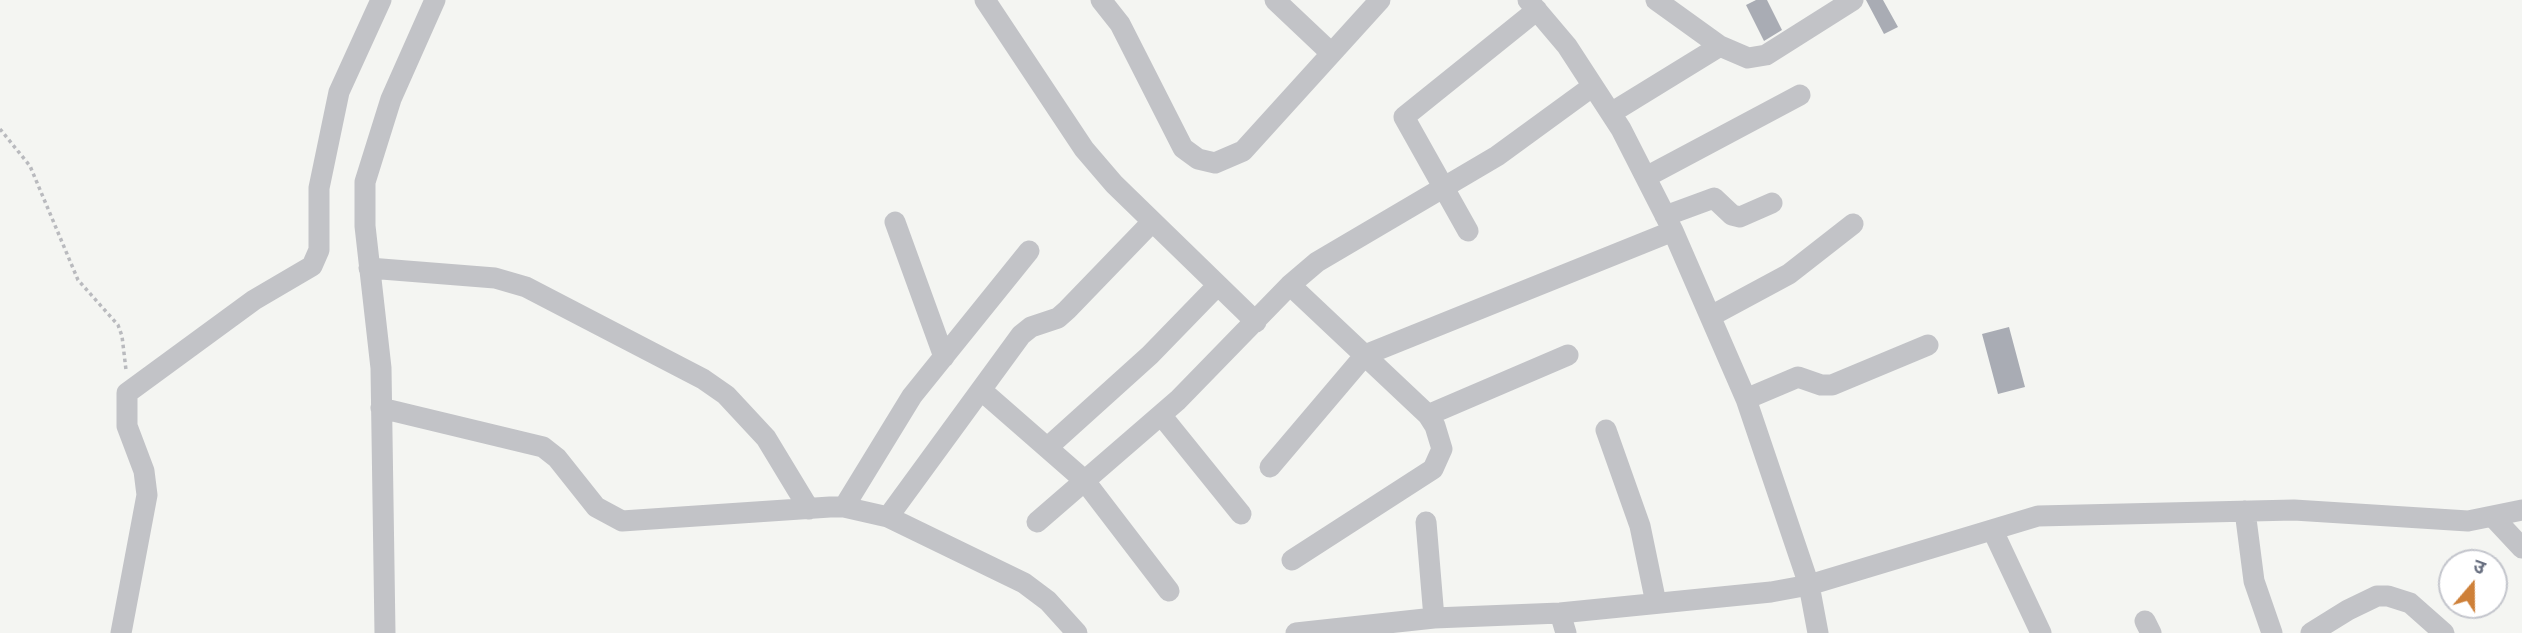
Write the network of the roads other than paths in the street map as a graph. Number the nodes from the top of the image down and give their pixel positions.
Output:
1 (381, 0) edge
2 (435, 0) edge
3 (985, 0) edge
4 (1101, 0) edge
5 (1275, 0) edge
6 (1380, 0) edge
7 (1656, 0) edge
8 (1853, 0) edge
9 (1533, 5) edge
10 (1720, 46) junction
11 (1331, 52) junction
12 (1594, 86) junction
13 (1800, 95) dead end
14 (1611, 113) junction
15 (1646, 177) junction
16 (1445, 185) junction
17 (1772, 203) dead end
18 (895, 222) dead end
19 (1152, 222) junction
20 (1669, 223) junction
21 (1853, 224) dead end
22 (1468, 231) dead end
23 (1029, 251) dead end
24 (369, 268) junction
25 (1218, 285) junction
26 (1290, 285) junction
27 (1711, 316) junction
28 (1256, 322) junction
29 (1928, 345) dead end
30 (1365, 355) junction
31 (1568, 355) dead end
32 (944, 357) junction
33 (981, 390) junction
34 (1746, 399) junction
35 (381, 408) junction
36 (1161, 415) junction
37 (1428, 415) junction
38 (1606, 430) dead end
39 (1048, 447) junction
40 (1270, 467) dead end
41 (1084, 480) junction
42 (844, 507) junction
43 (809, 509) junction
44 (2522, 510) edge
45 (2245, 511) junction
46 (1241, 514) dead end
47 (888, 517) junction
48 (2494, 518) junction
49 (1037, 522) dead end
50 (1426, 522) dead end
51 (1993, 531) junction
52 (2522, 548) edge
53 (1292, 560) dead end
54 (1809, 585) junction
55 (1169, 592) dead end
56 (1656, 603) junction
57 (1434, 618) junction
58 (1563, 623) edge
59 (121, 633) edge
60 (385, 633) edge
61 (1077, 633) edge
62 (1296, 633) edge
63 (1818, 633) edge
64 (2041, 633) edge
65 (2272, 633) edge
66 (2311, 633) edge
67 (2444, 633) edge

1 - 59 street
2 - 24 street
3 - 19 street
4 - 11 street
5 - 11 street
6 - 11 street
7 - 10 street
8 - 10 street
9 - 12 street
9 - 16 street
10 - 14 street
12 - 14 street
12 - 16 street
13 - 15 street
14 - 15 street
15 - 20 street
16 - 22 street
16 - 26 street
17 - 20 street
18 - 32 street
19 - 25 street
19 - 33 street
20 - 27 street
20 - 30 street
21 - 27 street
23 - 32 street
24 - 35 street
24 - 43 street
25 - 28 street
25 - 39 street
26 - 28 street
26 - 30 street
27 - 34 street
28 - 36 street
29 - 34 street
30 - 37 street
30 - 40 street
31 - 37 street
32 - 42 street
33 - 39 street
33 - 47 street
34 - 54 street
35 - 43 street
35 - 60 street
36 - 41 street
36 - 46 street
37 - 53 street
38 - 56 street
39 - 41 street
41 - 49 street
41 - 55 street
42 - 43 street
42 - 47 street
44 - 48 street
45 - 48 street
45 - 51 street
45 - 65 street
47 - 61 street
48 - 52 street
50 - 57 street
51 - 54 street
51 - 64 street
54 - 56 street
54 - 63 street
56 - 58 street
57 - 58 street
57 - 62 street
66 - 67 street

